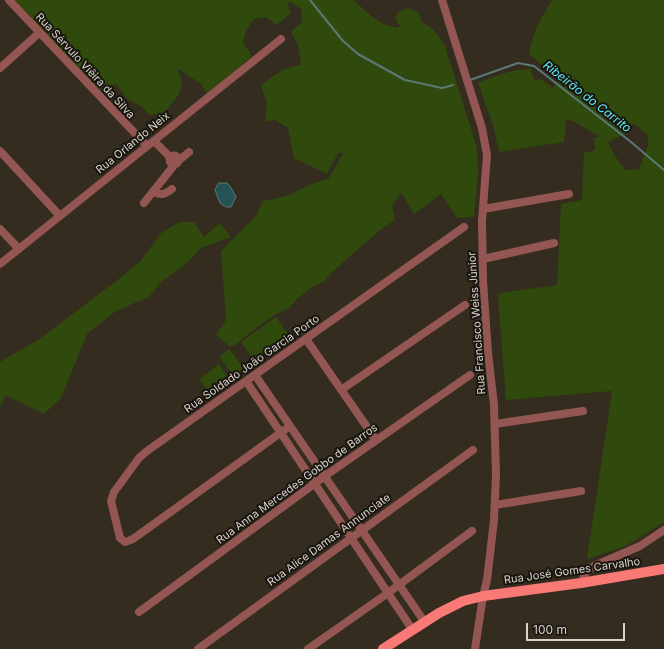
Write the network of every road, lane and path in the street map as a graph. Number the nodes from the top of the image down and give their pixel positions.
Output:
1 (8, 0) edge
2 (442, 0) edge
3 (39, 33) junction
4 (281, 39) dead end
5 (0, 68) edge
6 (154, 141) junction
7 (147, 146) junction
8 (0, 151) edge
9 (189, 152) dead end
10 (174, 161) junction
11 (172, 189) dead end
12 (154, 192) junction
13 (569, 194) dead end
14 (144, 203) dead end
15 (483, 209) junction
16 (60, 216) junction
17 (464, 227) dead end
18 (0, 229) edge
19 (554, 243) dead end
20 (19, 249) junction
21 (482, 259) junction
22 (0, 264) edge
23 (465, 305) dead end
24 (306, 339) junction
25 (255, 375) junction
26 (470, 375) dead end
27 (246, 381) junction
28 (341, 390) junction
29 (583, 411) dead end
30 (495, 424) junction
31 (290, 426) junction
32 (281, 432) junction
33 (376, 440) junction
34 (473, 450) dead end
35 (325, 476) junction
36 (315, 483) junction
37 (581, 491) dead end
38 (495, 505) junction
39 (362, 530) junction
40 (664, 530) edge
41 (472, 531) dead end
42 (351, 538) junction
43 (664, 569) edge
44 (581, 583) junction
45 (397, 586) junction
46 (388, 593) junction
47 (406, 596) junction
48 (483, 596) junction
49 (395, 604) junction
50 (139, 612) dead end
51 (424, 621) junction
52 (412, 629) junction
53 (198, 649) edge
54 (308, 649) edge
55 (383, 649) edge
56 (475, 649) edge

1 - 3 street, Rua Sérvulo Viêira da Silva
2 - 15 street, Rua Francisco Weiss Júnior
3 - 5 street
3 - 7 street, Rua Sérvulo Viêira da Silva
4 - 6 street, Rua Orlando Neix
6 - 7 street, Rua Orlando Neix
6 - 10 street
7 - 16 street, Rua Orlando Neix
8 - 16 street
9 - 10 street
10 - 12 street
11 - 12 street
12 - 14 street
13 - 15 street
15 - 21 street, Rua Francisco Weiss Júnior
16 - 20 street, Rua Orlando Neix
17 - 24 street, Rua Soldado João Garcia Porto
18 - 20 street
19 - 21 street
20 - 22 street, Rua Orlando Neix
21 - 30 street, Rua Francisco Weiss Júnior
23 - 28 street
24 - 25 street, Rua Soldado João Garcia Porto
24 - 28 street
25 - 27 street, Rua Soldado João Garcia Porto
25 - 31 street
26 - 33 street, Rua Anna Mercedes Gobbo de Barros
27 - 32 street
27 - 32 street, Rua Soldado João Garcia Porto
28 - 33 street
29 - 30 street
30 - 38 street, Rua Francisco Weiss Júnior
31 - 32 street
31 - 35 street
32 - 36 street
33 - 35 street, Rua Anna Mercedes Gobbo de Barros
34 - 39 street, Rua Alice Damas Annunciate
35 - 36 street, Rua Anna Mercedes Gobbo de Barros
35 - 39 street
36 - 42 street
36 - 50 street, Rua Anna Mercedes Gobbo de Barros
37 - 38 street
38 - 48 street, Rua Francisco Weiss Júnior
39 - 42 street, Rua Alice Damas Annunciate
39 - 45 street
40 - 44 street
41 - 45 street
42 - 46 street
42 - 53 street, Rua Alice Damas Annunciate
43 - 44 main road, Rua José Gomes Carvalho
44 - 48 main road, Rua José Gomes Carvalho
45 - 46 street
45 - 47 street
46 - 49 street
46 - 54 street
47 - 49 street
47 - 51 street
48 - 51 main road, Rua José Gomes Carvalho
48 - 56 street, Rua Francisco Weiss Júnior
49 - 52 street
51 - 52 main road, Rua José Gomes Carvalho
52 - 55 main road, Rua José Gomes Carvalho

